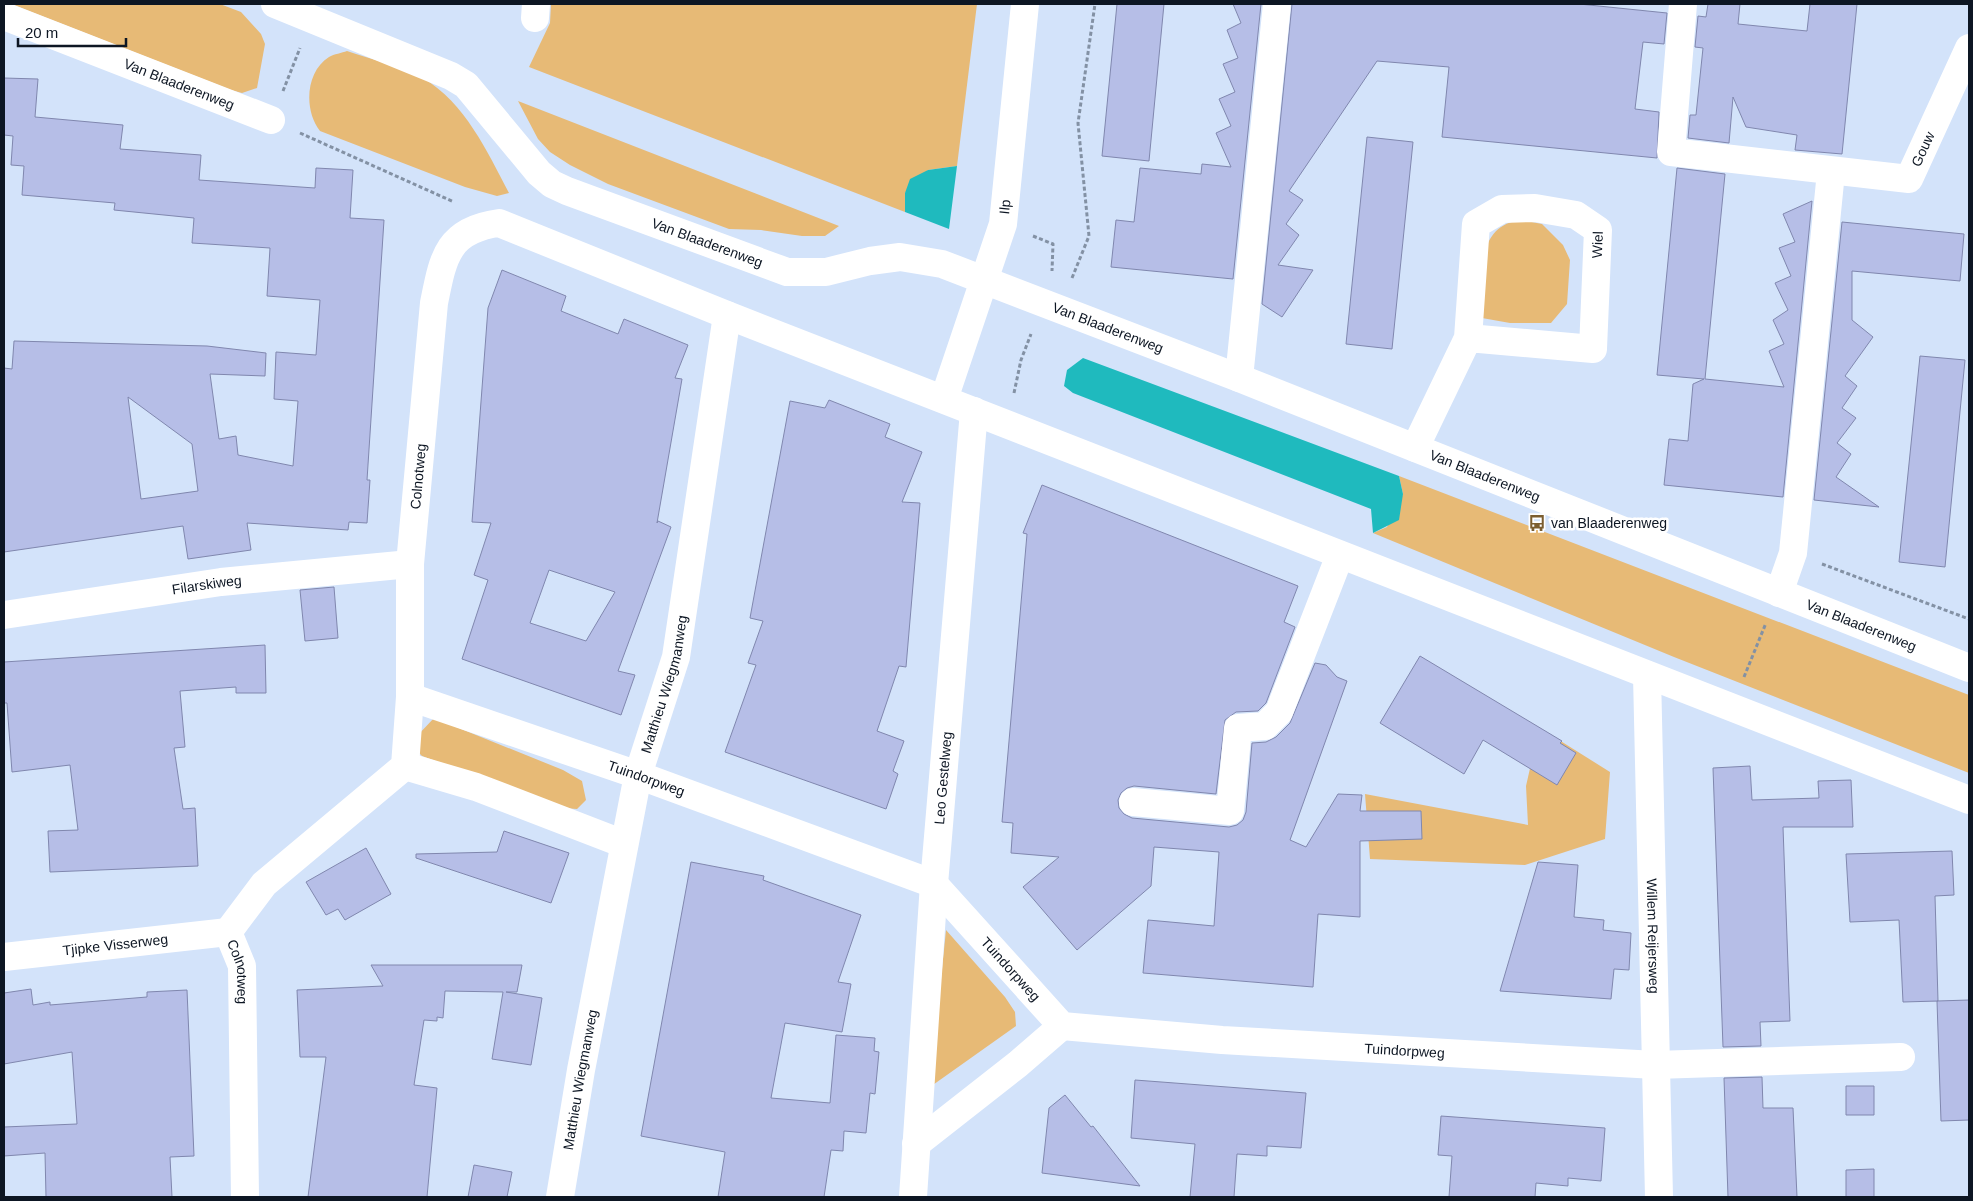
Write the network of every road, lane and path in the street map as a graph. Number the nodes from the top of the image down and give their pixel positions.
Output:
1 (275, 4) edge
2 (1025, 4) edge
3 (1095, 4) edge
4 (1277, 4) edge
5 (1683, 4) edge
6 (312, 12) edge
7 (4, 16) edge
8 (1969, 48) edge
9 (271, 120) junction
10 (1831, 172) junction
11 (499, 222) junction
12 (985, 279) junction
13 (1060, 309) junction
14 (727, 315) junction
15 (1468, 338) junction
16 (1239, 378) junction
17 (944, 399) junction
18 (974, 411) junction
19 (1415, 448) junction
20 (1793, 552) junction
21 (1340, 555) junction
22 (410, 564) junction
23 (1779, 593) junction
24 (4, 615) edge
25 (1969, 619) edge
26 (1969, 668) edge
27 (1647, 675) junction
28 (410, 697) junction
29 (1731, 708) junction
30 (405, 766) junction
31 (638, 775) junction
32 (1969, 800) edge
33 (1133, 802) dead end
34 (624, 844) junction
35 (934, 884) junction
36 (228, 932) junction
37 (4, 957) edge
38 (1062, 1026) junction
39 (1901, 1057) dead end
40 (1655, 1065) junction
41 (916, 1144) junction
42 (245, 1197) edge
43 (560, 1197) edge
44 (913, 1197) edge
45 (1659, 1197) edge

1 - 6 street, Van Blaaderenweg
2 - 12 street, Ilp
3 - 13 path
4 - 16 street
5 - 10 street
6 - 9 path
6 - 12 street, Van Blaaderenweg
7 - 9 street, Van Blaaderenweg
8 - 10 street, Gouw
9 - 11 path
10 - 20 street
11 - 14 street
11 - 22 street, Colnotweg
12 - 13 street, Van Blaaderenweg
12 - 17 street, Ilp
13 - 16 street, Van Blaaderenweg
14 - 17 street
14 - 31 street, Matthieu Wiegmanweg
15 - 15 street, Wiel
15 - 19 street, Wiel
16 - 19 street, Van Blaaderenweg
17 - 18 street
18 - 21 street
18 - 35 street, Leo Gestelweg
19 - 23 street, Van Blaaderenweg
20 - 23 street
20 - 25 path
21 - 27 street
21 - 33 street
22 - 24 street, Filarskiweg
22 - 28 street, Colnotweg
23 - 26 street, Van Blaaderenweg
23 - 29 path
27 - 29 street
27 - 40 street, Willem Reijersweg
28 - 30 street, Colnotweg
28 - 31 street, Tuindorpweg
29 - 32 street
30 - 34 street
30 - 36 street, Colnotweg
31 - 34 street, Matthieu Wiegmanweg
31 - 35 street, Tuindorpweg
34 - 43 street, Matthieu Wiegmanweg
35 - 38 street, Tuindorpweg
35 - 41 street, Leo Gestelweg
36 - 37 street, Tjipke Visserweg
36 - 42 street, Colnotweg
38 - 40 street, Tuindorpweg
38 - 41 street
39 - 40 street, Tuindorpweg
40 - 45 street, Willem Reijersweg
41 - 44 street, Leo Gestelweg

